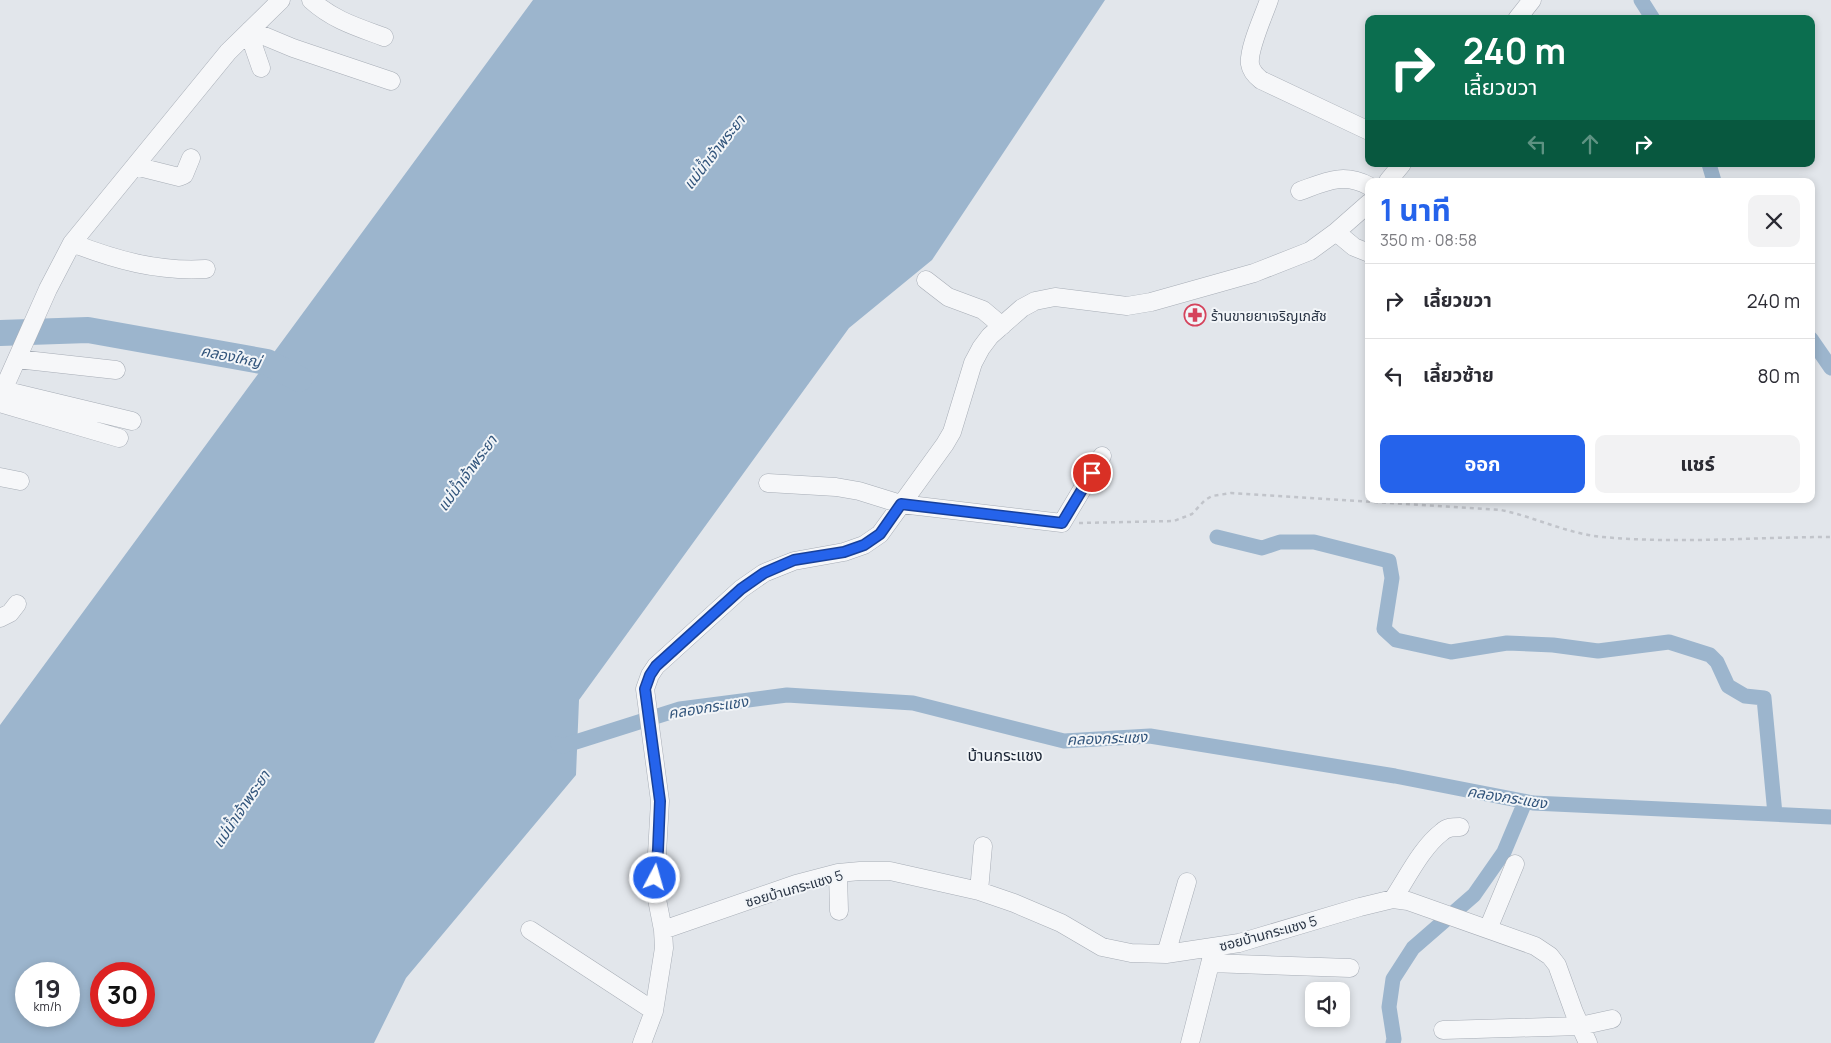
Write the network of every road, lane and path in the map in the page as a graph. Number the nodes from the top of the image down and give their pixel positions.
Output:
1 (280, 0) edge
2 (311, 0) edge
3 (1269, 0) edge
4 (1532, 0) edge
5 (1520, 15) edge
6 (251, 30) junction
7 (384, 37) dead end
8 (261, 68) dead end
9 (391, 81) dead end
10 (1365, 128) edge
11 (191, 158) dead end
12 (135, 166) junction
13 (1400, 167) edge
14 (1390, 178) edge
15 (1365, 184) edge
16 (1300, 191) dead end
17 (1365, 207) edge
18 (1336, 232) junction
19 (72, 243) junction
20 (1365, 251) edge
21 (206, 270) dead end
22 (926, 280) dead end
23 (1002, 326) junction
24 (17, 359) junction
25 (116, 370) dead end
26 (2, 391) edge
27 (132, 421) dead end
28 (119, 438) dead end
29 (1102, 456) dead end
30 (0, 477) edge
31 (20, 480) dead end
32 (768, 483) dead end
33 (1365, 501) edge
34 (1390, 503) edge
35 (901, 504) junction
36 (1062, 523) junction
37 (1831, 537) edge
38 (17, 604) dead end
39 (0, 618) edge
40 (1460, 827) dead end
41 (983, 846) dead end
42 (1515, 864) dead end
43 (838, 873) junction
44 (1187, 882) dead end
45 (979, 891) junction
46 (1393, 899) junction
47 (839, 911) dead end
48 (1488, 929) junction
49 (530, 930) dead end
50 (663, 930) junction
51 (1166, 954) junction
52 (1212, 955) junction
53 (1350, 968) dead end
54 (654, 1011) junction
55 (1612, 1019) dead end
56 (1580, 1026) junction
57 (1443, 1030) dead end
58 (642, 1043) edge
59 (1190, 1043) edge
60 (1588, 1043) edge

1 - 6 street
2 - 7 street
3 - 10 street
4 - 5 street
6 - 8 street
6 - 9 street
6 - 12 street
11 - 12 street
12 - 19 street
13 - 14 street
15 - 16 street
17 - 18 street
18 - 20 street
18 - 23 street
19 - 21 street
19 - 24 street
22 - 23 street
23 - 35 street
24 - 25 street
24 - 26 street
26 - 27 street
26 - 28 street
29 - 36 street
30 - 31 street
32 - 35 street
33 - 36 path
34 - 37 path
35 - 36 street
35 - 50 street
38 - 39 street
40 - 46 street
41 - 45 street
42 - 48 street
43 - 45 street, ซอยบ้านกระแชง 5
43 - 47 street
43 - 50 street, ซอยบ้านกระแชง 5
44 - 51 street
45 - 51 street, ซอยบ้านกระแชง 5
46 - 48 street, ซอยบ้านกระแชง 5
46 - 52 street, ซอยบ้านกระแชง 5
48 - 56 street, ซอยบ้านกระแชง 5
49 - 54 street
50 - 54 street
51 - 52 street, ซอยบ้านกระแชง 5
52 - 53 street
52 - 59 street
54 - 58 street
55 - 56 street
56 - 57 street
56 - 60 street, ซอยบ้านกระแชง 5

